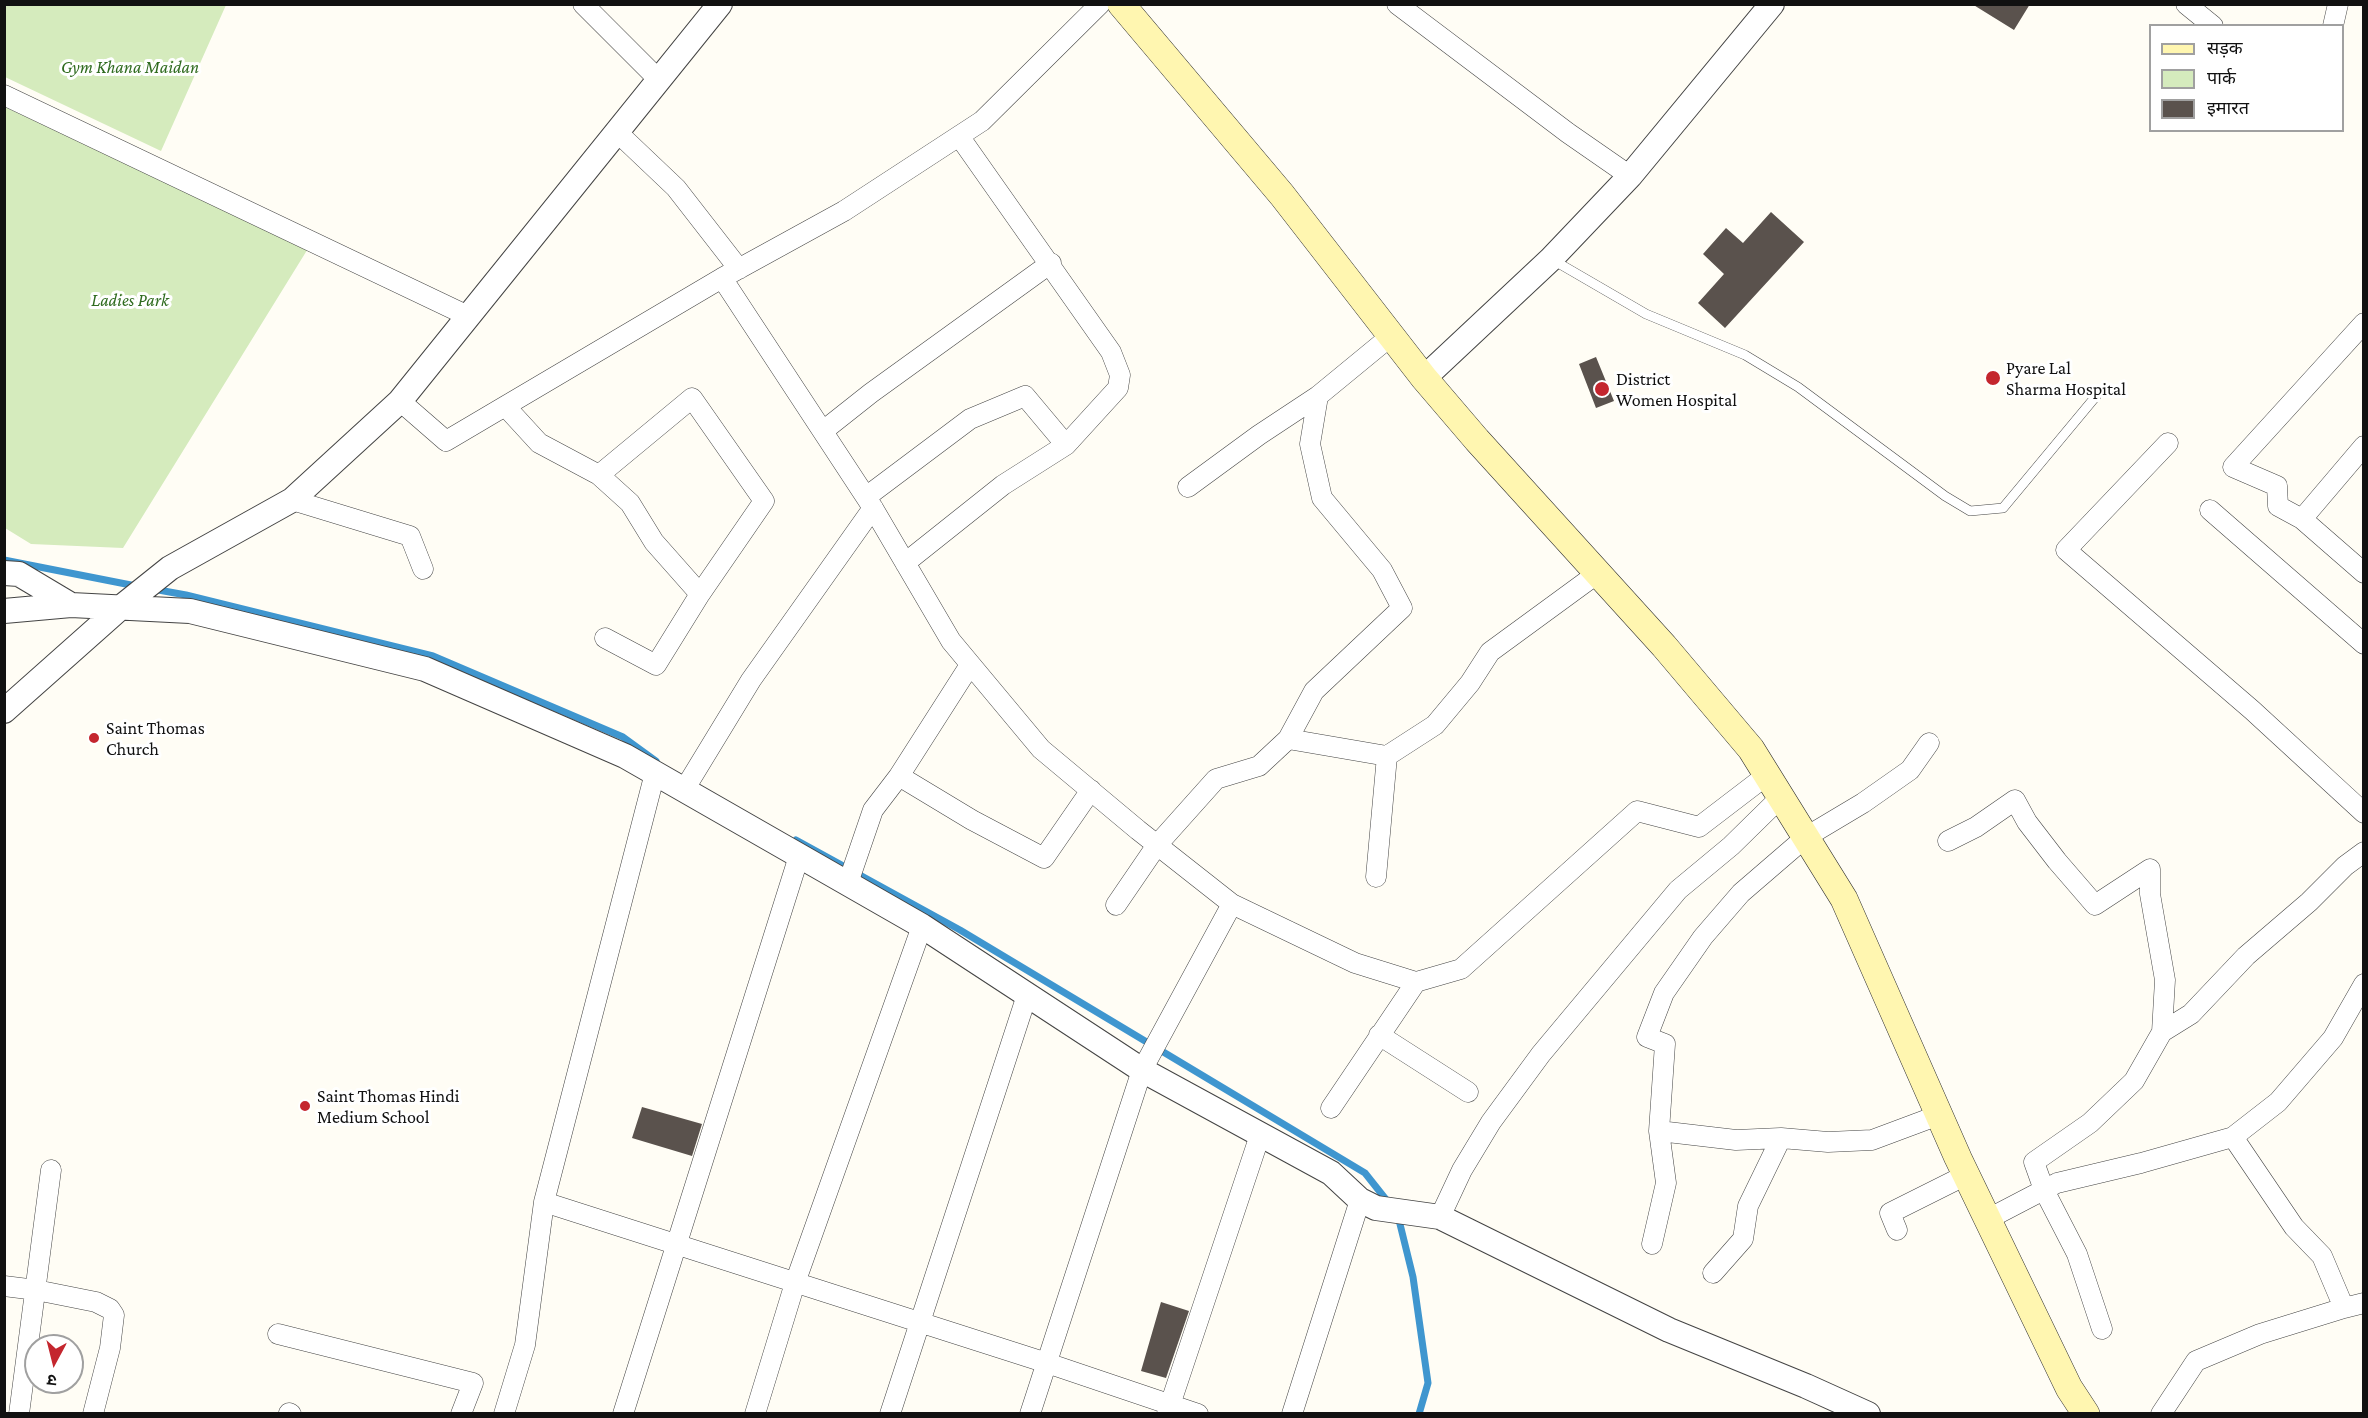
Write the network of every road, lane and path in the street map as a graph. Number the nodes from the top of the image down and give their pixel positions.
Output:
1 (582, 4) edge
2 (720, 4) edge
3 (1100, 4) edge
4 (1121, 4) edge
5 (1397, 4) edge
6 (1772, 4) edge
7 (2186, 4) edge
8 (2338, 4) edge
9 (2211, 24) edge
10 (2333, 24) edge
11 (659, 80) junction
12 (4, 94) edge
13 (616, 132) junction
14 (959, 136) junction
15 (1630, 176) junction
16 (1551, 259) junction
17 (1050, 263) junction
18 (731, 274) junction
19 (468, 316) junction
20 (2364, 323) edge
21 (1391, 336) junction
22 (1424, 378) junction
23 (2097, 395) dead end
24 (1318, 396) junction
25 (399, 401) junction
26 (506, 406) junction
27 (823, 431) junction
28 (2168, 443) dead end
29 (1065, 445) junction
30 (2364, 446) edge
31 (599, 475) junction
32 (1188, 487) dead end
33 (292, 500) junction
34 (869, 502) junction
35 (2210, 510) dead end
36 (2302, 519) junction
37 (905, 563) junction
38 (2361, 567) edge
39 (423, 569) dead end
40 (4, 573) edge
41 (1598, 573) junction
42 (700, 594) junction
43 (71, 605) junction
44 (120, 608) junction
45 (4, 610) edge
46 (605, 638) dead end
47 (2364, 644) edge
48 (970, 664) junction
49 (4, 711) edge
50 (1288, 739) junction
51 (1929, 743) dead end
52 (1388, 756) junction
53 (655, 773) junction
54 (899, 776) junction
55 (1774, 786) junction
56 (685, 789) junction
57 (1091, 790) junction
58 (2364, 813) edge
59 (1806, 837) junction
60 (1948, 841) dead end
61 (1157, 845) junction
62 (2364, 852) edge
63 (799, 856) junction
64 (1376, 877) dead end
65 (848, 883) junction
66 (1232, 904) junction
67 (1116, 906) dead end
68 (922, 926) junction
69 (1416, 982) junction
70 (2364, 984) edge
71 (1027, 995) junction
72 (2162, 1032) junction
73 (1379, 1035) junction
74 (1142, 1070) junction
75 (1468, 1092) dead end
76 (1331, 1108) dead end
77 (1939, 1115) junction
78 (1659, 1131) junction
79 (1260, 1135) junction
80 (2233, 1137) junction
81 (1780, 1138) junction
82 (51, 1170) dead end
83 (1966, 1174) junction
84 (2044, 1190) junction
85 (544, 1202) junction
86 (1368, 1204) junction
87 (1429, 1215) junction
88 (1988, 1219) junction
89 (1897, 1230) dead end
90 (1652, 1244) dead end
91 (677, 1245) junction
92 (1713, 1273) dead end
93 (795, 1282) junction
94 (4, 1286) edge
95 (36, 1290) junction
96 (2354, 1306) edge
97 (920, 1322) junction
98 (2102, 1329) dead end
99 (278, 1334) dead end
100 (1047, 1363) junction
101 (1169, 1409) edge
102 (19, 1413) edge
103 (93, 1413) edge
104 (461, 1413) edge
105 (504, 1413) edge
106 (623, 1413) edge
107 (755, 1413) edge
108 (890, 1413) edge
109 (1030, 1413) edge
110 (1198, 1413) edge
111 (1292, 1413) edge
112 (1868, 1413) edge
113 (2086, 1413) edge
114 (2161, 1413) edge

1 - 11 street
2 - 11 street
3 - 14 street
4 - 21 main road
5 - 15 street
6 - 15 street
7 - 9 street
8 - 10 street
11 - 13 street
12 - 19 street
13 - 18 street
13 - 19 street
14 - 17 street
14 - 18 street
15 - 16 street
16 - 22 street
16 - 23 lane
17 - 27 street
17 - 29 street
18 - 26 street
18 - 27 street
19 - 25 street
20 - 36 street
21 - 22 main road
21 - 24 street
22 - 41 main road
24 - 32 street
24 - 50 street
25 - 26 street
25 - 33 street
26 - 31 street
27 - 34 street
28 - 58 street
29 - 34 street
29 - 37 street
30 - 36 street
31 - 42 street
31 - 42 street
33 - 39 street
33 - 44 street
34 - 37 street
34 - 56 street
35 - 47 street
36 - 38 street
37 - 48 street
40 - 43 street
41 - 52 street
41 - 55 main road
42 - 46 street
43 - 44 street
43 - 45 street
44 - 49 street
44 - 53 street
48 - 54 street
48 - 57 street
50 - 52 street
50 - 61 street
51 - 59 street
52 - 64 street
53 - 56 street
53 - 85 street
54 - 57 street
54 - 65 street
55 - 59 main road
55 - 69 street
55 - 87 street
56 - 63 street
57 - 61 street
59 - 77 main road
59 - 78 street
60 - 72 street
61 - 66 street
61 - 67 street
62 - 72 street
63 - 65 street
63 - 91 street
65 - 68 street
66 - 69 street
66 - 74 street
68 - 71 street
68 - 93 street
69 - 73 street
70 - 80 street
71 - 74 street
71 - 97 street
72 - 84 street
73 - 75 street
73 - 76 street
74 - 79 street
74 - 100 street
77 - 81 street
77 - 83 main road
78 - 81 street
78 - 90 street
79 - 86 street
79 - 101 street
80 - 84 street
80 - 96 street
81 - 92 street
82 - 95 street
83 - 88 main road
83 - 89 street
84 - 88 street
84 - 98 street
85 - 91 street
85 - 105 street
86 - 87 street
86 - 111 street
87 - 112 street
88 - 113 main road
91 - 93 street
91 - 106 street
93 - 97 street
93 - 107 street
94 - 95 street
95 - 102 street
95 - 103 street
96 - 114 street
97 - 100 street
97 - 108 street
99 - 104 street
100 - 101 street
100 - 109 street
101 - 110 street

